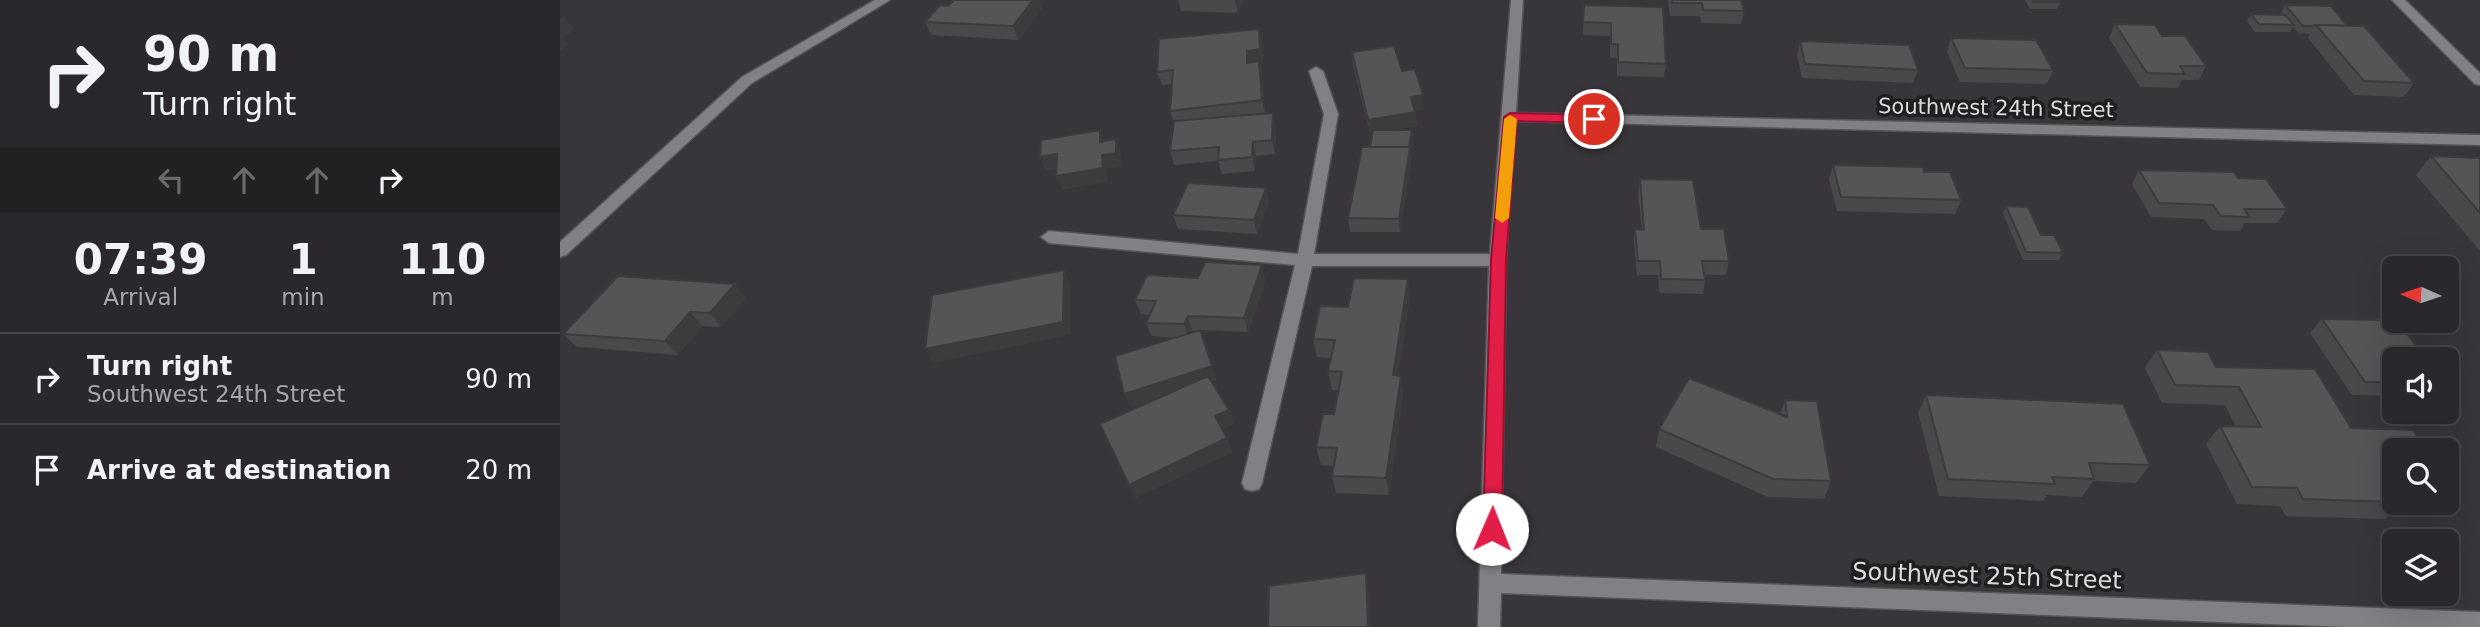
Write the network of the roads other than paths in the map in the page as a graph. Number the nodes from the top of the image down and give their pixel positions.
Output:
1 (884, 0) edge
2 (1517, 0) edge
3 (2398, 0) edge
4 (1316, 71) dead end
5 (2480, 81) edge
6 (1510, 117) junction
7 (2480, 140) edge
8 (1049, 237) dead end
9 (560, 251) edge
10 (1305, 260) junction
11 (1498, 260) junction
12 (1252, 483) dead end
13 (1491, 583) junction
14 (2480, 622) edge
15 (1489, 627) edge

1 - 9 street
2 - 6 street
3 - 5 street
4 - 10 street
6 - 7 street, Southwest 24th Street
6 - 11 street
8 - 10 street
10 - 11 street
10 - 12 street
11 - 13 street
13 - 14 street, Southwest 25th Street
13 - 15 street

